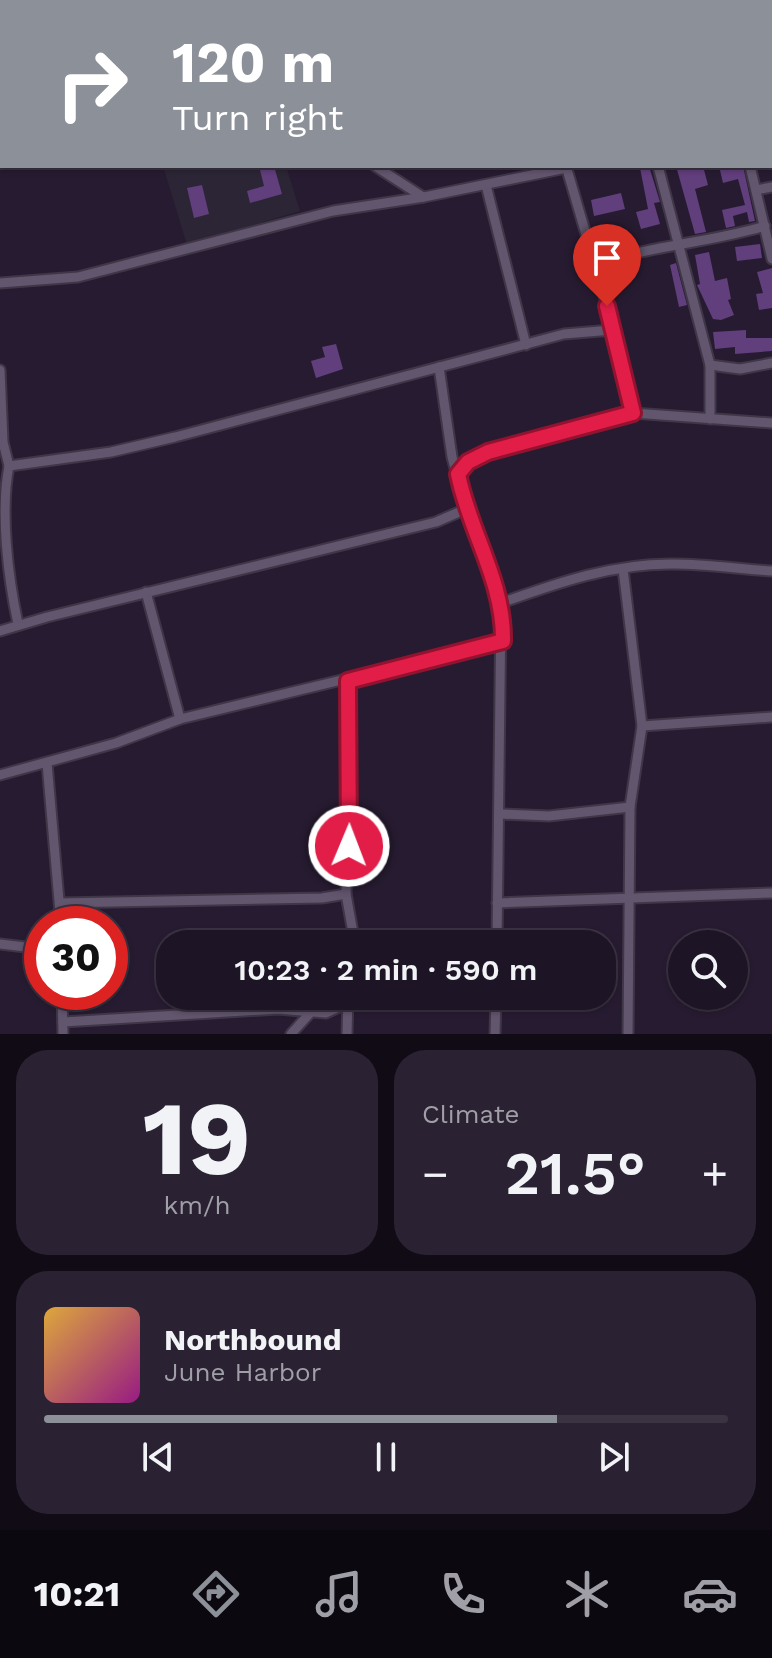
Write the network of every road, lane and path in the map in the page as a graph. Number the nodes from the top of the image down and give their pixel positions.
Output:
1 (378, 168) edge
2 (562, 168) edge
3 (566, 168) edge
4 (658, 168) edge
5 (750, 168) edge
6 (486, 185) junction
7 (772, 187) edge
8 (756, 190) junction
9 (424, 197) junction
10 (765, 226) junction
11 (678, 246) junction
12 (772, 259) edge
13 (595, 265) junction
14 (0, 283) edge
15 (612, 330) junction
16 (526, 345) junction
17 (772, 363) edge
18 (710, 365) junction
19 (439, 367) junction
20 (0, 370) edge
21 (0, 382) edge
22 (633, 413) junction
23 (710, 419) junction
24 (772, 423) edge
25 (9, 466) junction
26 (458, 474) junction
27 (466, 509) junction
28 (623, 569) junction
29 (772, 571) edge
30 (146, 592) junction
31 (501, 603) junction
32 (18, 624) junction
33 (0, 631) edge
34 (503, 641) junction
35 (348, 681) junction
36 (772, 717) edge
37 (180, 719) junction
38 (642, 726) junction
39 (47, 763) junction
40 (0, 775) edge
41 (630, 807) junction
42 (501, 814) junction
43 (772, 893) edge
44 (346, 894) junction
45 (628, 900) junction
46 (60, 903) junction
47 (497, 903) junction
48 (60, 906) edge
49 (352, 930) edge
50 (497, 930) edge
51 (0, 944) edge
52 (24, 947) edge
53 (63, 1010) edge
54 (331, 1010) edge
55 (348, 1010) edge
56 (496, 1010) edge
57 (311, 1012) junction
58 (63, 1022) junction
59 (63, 1034) edge
60 (291, 1034) edge
61 (347, 1034) edge
62 (495, 1034) edge
63 (628, 1034) edge

1 - 9 street
2 - 6 street
3 - 13 street
4 - 11 street
5 - 8 street
6 - 9 street
6 - 16 street
7 - 8 street
8 - 10 street
9 - 14 street
10 - 11 street
10 - 12 street
11 - 13 street
11 - 18 street
13 - 15 street
15 - 16 street
15 - 22 street
16 - 19 street
17 - 18 street
18 - 23 street
19 - 25 street
19 - 26 street
20 - 21 street
21 - 25 street
22 - 23 street
22 - 26 street
23 - 24 street
25 - 32 street
26 - 27 street
27 - 30 street
27 - 31 street
28 - 29 street
28 - 31 street
28 - 38 street
30 - 32 street
30 - 37 street
31 - 34 street
32 - 33 street
34 - 35 street
34 - 42 street
35 - 37 street
35 - 44 street
36 - 38 street
37 - 39 street
38 - 41 street
39 - 40 street
39 - 46 street
41 - 42 street
41 - 45 street
42 - 47 street
43 - 45 street
44 - 46 street
44 - 49 street
45 - 47 street
45 - 63 street
46 - 48 street
47 - 50 street
51 - 52 street
53 - 58 street
54 - 57 street
55 - 61 street
56 - 62 street
57 - 58 street
57 - 60 street
58 - 59 street

